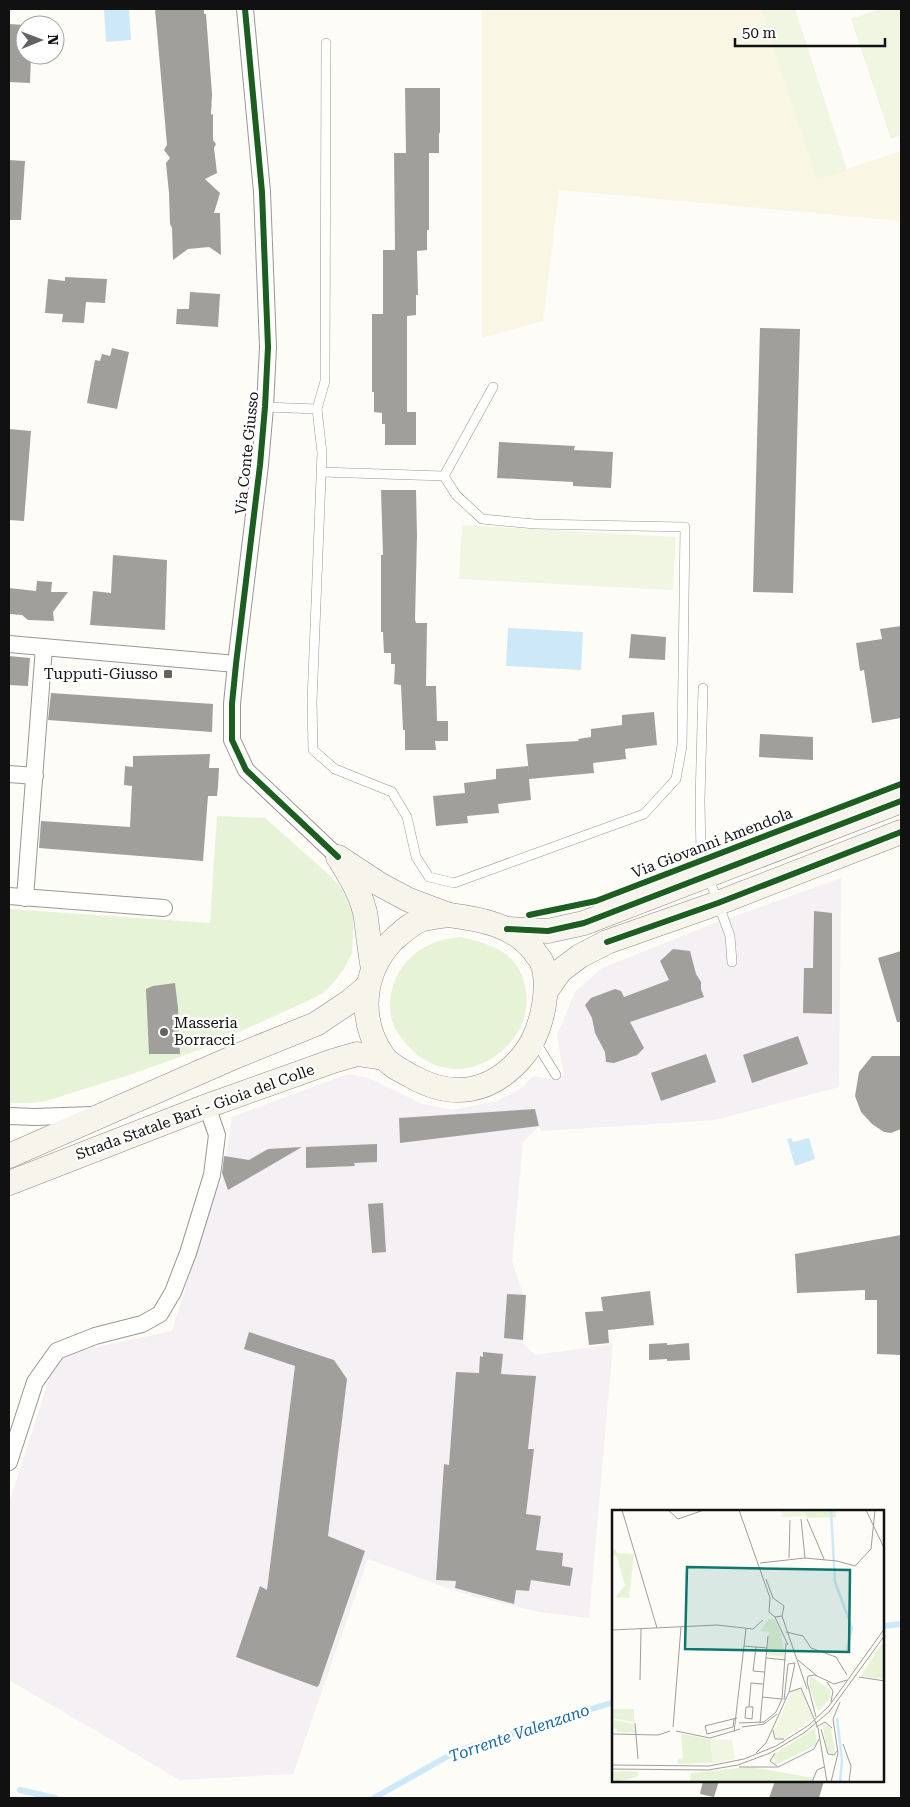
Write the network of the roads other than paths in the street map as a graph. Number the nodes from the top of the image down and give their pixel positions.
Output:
1 (245, 9) edge
2 (326, 43) dead end
3 (493, 387) dead end
4 (265, 407) junction
5 (317, 409) junction
6 (321, 472) junction
7 (444, 476) junction
8 (9, 644) edge
9 (44, 647) junction
10 (236, 664) junction
11 (703, 688) dead end
12 (9, 774) edge
13 (35, 776) junction
14 (901, 801) edge
15 (901, 832) edge
16 (338, 857) junction
17 (708, 876) junction
18 (17, 897) edge
19 (718, 903) junction
20 (164, 908) dead end
21 (449, 915) junction
22 (507, 929) junction
23 (732, 962) dead end
24 (370, 977) junction
25 (546, 991) junction
26 (533, 1038) junction
27 (384, 1058) junction
28 (556, 1075) dead end
29 (207, 1106) junction
30 (104, 1115) junction
31 (9, 1116) edge
32 (83, 1154) junction
33 (9, 1156) edge
34 (9, 1183) edge
35 (9, 1201) edge
36 (9, 1462) edge

1 - 4 street, Via Conte Giusso
2 - 5 lane
3 - 7 lane
4 - 5 lane
4 - 10 street, Via Conte Giusso
5 - 6 lane
6 - 7 lane
6 - 7 lane
8 - 9 street
9 - 10 street
9 - 13 street
10 - 16 street, Via Conte Giusso
11 - 17 lane
12 - 13 street
13 - 18 street
14 - 17 main road, Via Giovanni Amendola
15 - 19 main road, Via Giovanni Amendola
16 - 21 main road
16 - 24 main road
17 - 19 lane
17 - 22 main road, Via Giovanni Amendola
18 - 20 street
19 - 23 lane
19 - 25 main road, Via Giovanni Amendola
21 - 22 main road, Via Giovanni Amendola
21 - 24 main road, Via Giovanni Amendola
22 - 25 main road, Via Giovanni Amendola
24 - 27 main road, Via Giovanni Amendola
24 - 30 main road, Strada Statale Bari - Gioia del Colle
25 - 26 main road, Via Giovanni Amendola
26 - 27 main road, Via Giovanni Amendola
26 - 28 lane
27 - 29 main road, Strada Statale Bari - Gioia del Colle
29 - 32 main road, Strada Statale Bari - Gioia del Colle
29 - 36 street
30 - 31 street
30 - 33 main road, Strada Statale Bari - Gioia del Colle
32 - 34 main road, Strada Statale Bari - Gioia del Colle
32 - 35 main road

